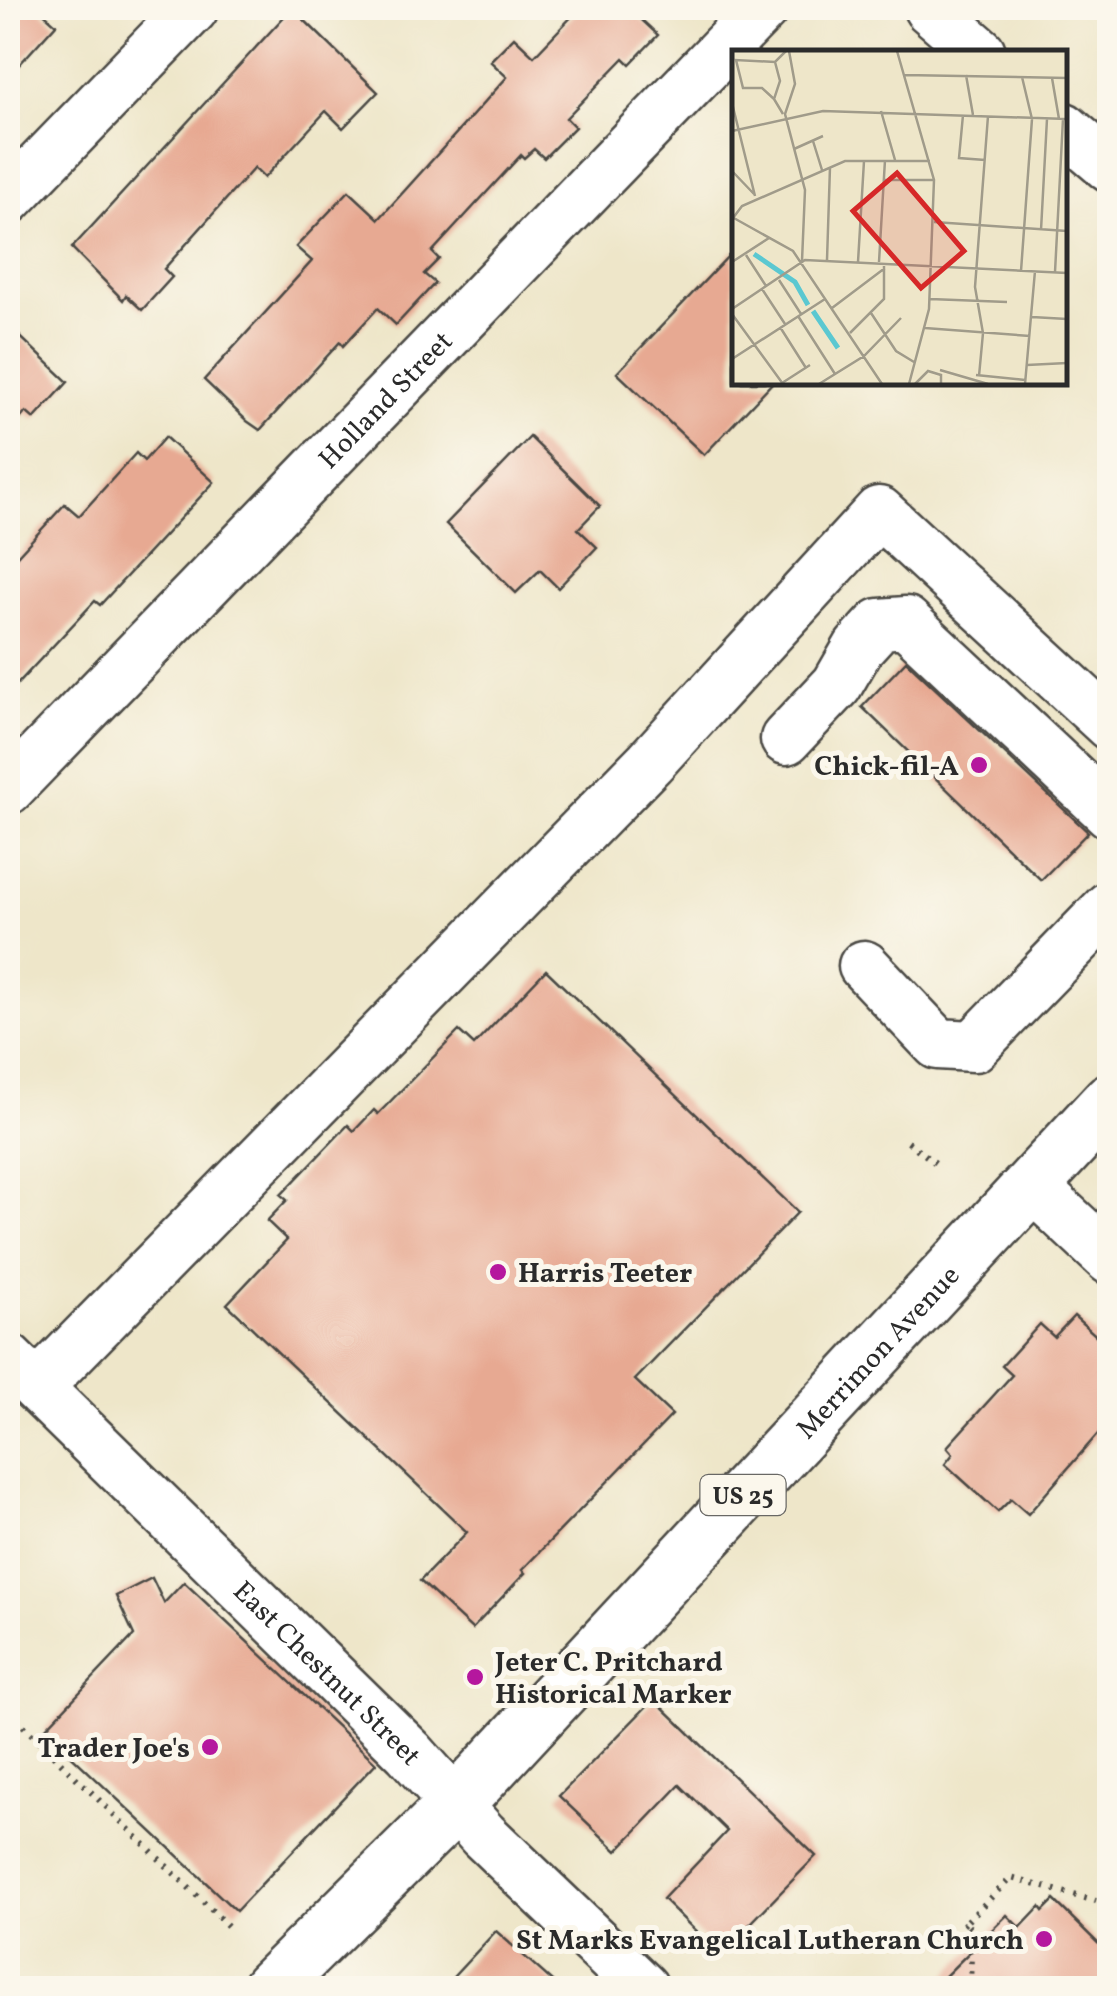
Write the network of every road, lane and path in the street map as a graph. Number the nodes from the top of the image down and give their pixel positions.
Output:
1 (194, 8) edge
2 (762, 8) edge
3 (929, 8) edge
4 (978, 50) edge
5 (1067, 131) edge
6 (1110, 168) edge
7 (8, 198) edge
8 (1110, 725) edge
9 (786, 738) dead end
10 (8, 789) edge
11 (1110, 813) edge
12 (1110, 906) edge
13 (864, 966) dead end
14 (1110, 1102) edge
15 (908, 1142) dead end
16 (937, 1164) dead end
17 (1032, 1186) junction
18 (1110, 1259) edge
19 (22, 1373) edge
20 (8, 1711) edge
21 (454, 1805) junction
22 (1096, 1901) dead end
23 (965, 1922) junction
24 (233, 1932) dead end
25 (993, 1949) dead end
26 (270, 1988) edge
27 (643, 1988) edge
28 (970, 1988) edge

1 - 7 street
2 - 10 street, Holland Street
3 - 4 street
5 - 6 street
8 - 19 street
9 - 11 street
12 - 13 street
14 - 17 main road, Merrimon Avenue / US 25
15 - 16 path
17 - 18 street
17 - 21 main road, Merrimon Avenue / US 25
19 - 21 street, East Chestnut Street
20 - 24 path
21 - 26 main road, Merrimon Avenue / US 25
21 - 27 street, East Chestnut Street
22 - 23 path
23 - 25 path
23 - 28 path

